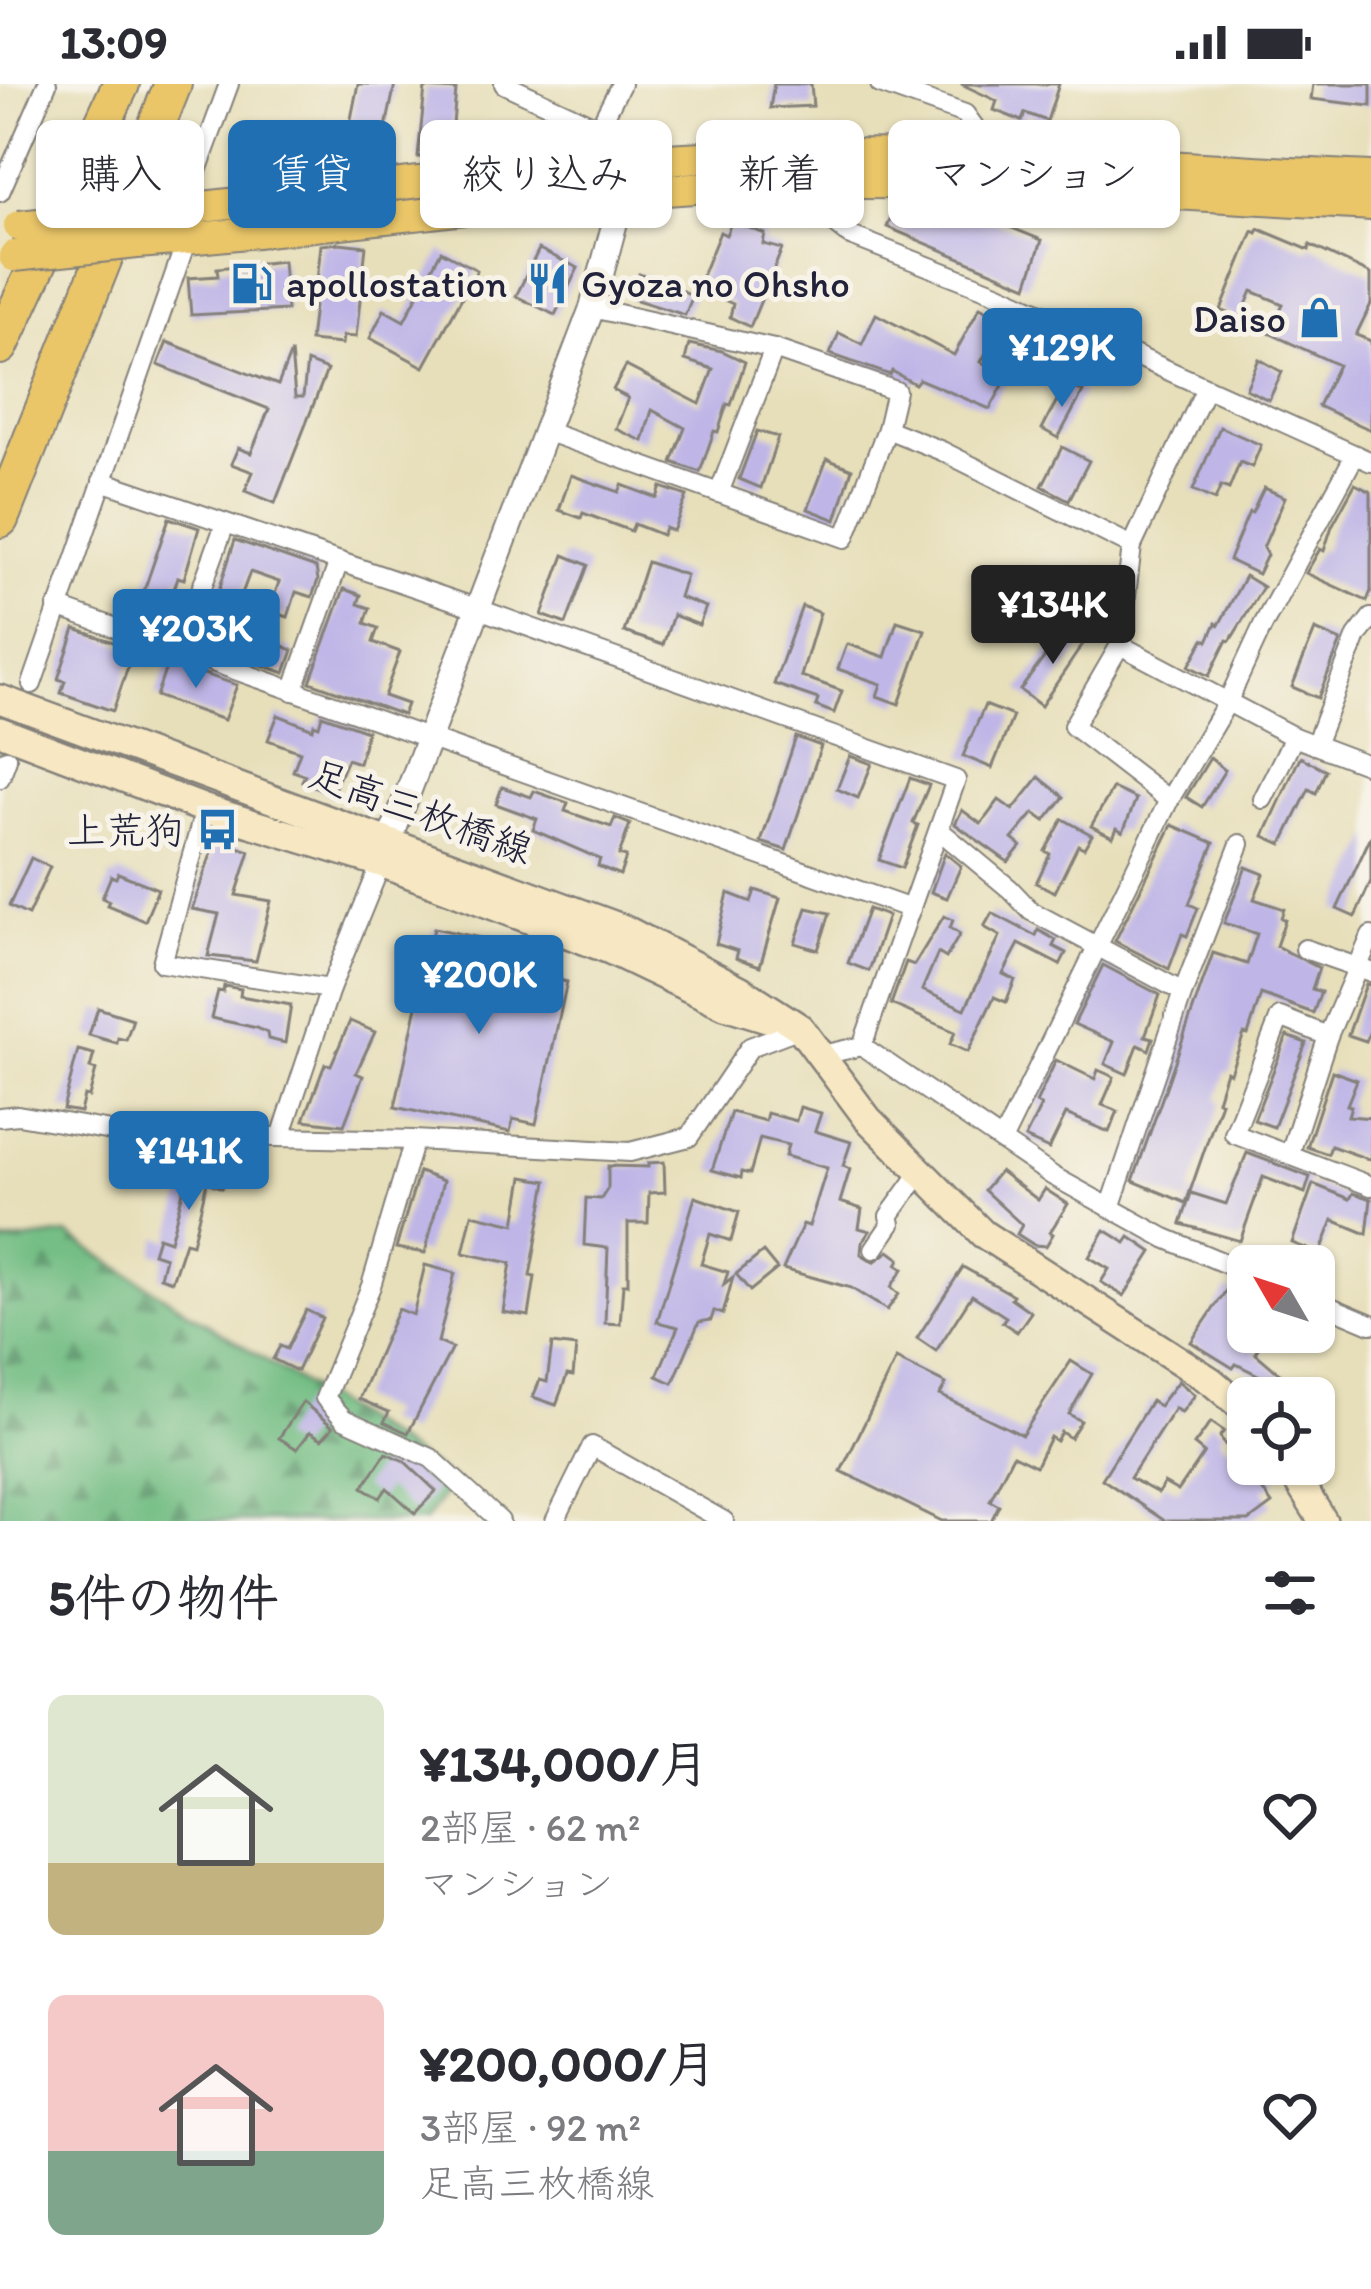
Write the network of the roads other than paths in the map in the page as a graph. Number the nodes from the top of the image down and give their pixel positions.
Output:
1 (47, 84) edge
2 (121, 84) edge
3 (173, 84) edge
4 (229, 84) edge
5 (504, 84) edge
6 (621, 84) edge
7 (880, 84) edge
8 (581, 120) edge
9 (603, 120) edge
10 (968, 120) edge
11 (204, 152) edge
12 (888, 164) edge
13 (672, 171) edge
14 (1180, 174) edge
15 (1371, 177) edge
16 (1180, 188) edge
17 (0, 192) edge
18 (420, 193) edge
19 (1371, 205) edge
20 (204, 207) edge
21 (420, 207) edge
22 (73, 228) edge
23 (188, 228) edge
24 (612, 228) edge
25 (841, 228) edge
26 (187, 239) junction
27 (8, 241) edge
28 (592, 308) junction
29 (0, 346) edge
30 (774, 349) junction
31 (1205, 390) junction
32 (887, 429) junction
33 (545, 431) junction
34 (1363, 458) edge
35 (102, 482) junction
36 (719, 493) junction
37 (0, 519) edge
38 (225, 524) junction
39 (1132, 546) junction
40 (338, 564) junction
41 (58, 607) junction
42 (476, 608) junction
43 (1371, 618) edge
44 (1120, 645) junction
45 (179, 650) junction
46 (32, 684) dead end
47 (293, 691) junction
48 (0, 699) edge
49 (1226, 703) junction
50 (0, 731) edge
51 (1294, 737) junction
52 (428, 739) junction
53 (1315, 745) junction
54 (1371, 766) edge
55 (1263, 799) dead end
56 (1168, 800) junction
57 (205, 808) junction
58 (939, 830) junction
59 (1240, 844) dead end
60 (386, 852) junction
61 (911, 909) junction
62 (1371, 936) edge
63 (1096, 948) junction
64 (1305, 949) dead end
65 (1365, 970) edge
66 (330, 988) junction
67 (1183, 992) junction
68 (800, 1028) junction
69 (1328, 1036) junction
70 (862, 1046) junction
71 (822, 1055) junction
72 (0, 1117) edge
73 (281, 1137) junction
74 (414, 1140) junction
75 (1002, 1142) junction
76 (1290, 1153) junction
77 (920, 1173) junction
78 (1371, 1186) edge
79 (1110, 1208) junction
80 (874, 1249) dead end
81 (1227, 1264) edge
82 (1335, 1309) edge
83 (1371, 1324) edge
84 (1227, 1394) edge
85 (1300, 1485) edge
86 (686, 1501) junction
87 (500, 1521) edge
88 (555, 1521) edge
89 (676, 1521) edge
90 (724, 1521) edge
91 (1323, 1521) edge

1 - 17 street
2 - 29 highway
3 - 37 highway
4 - 11 street
5 - 8 street
6 - 9 street
7 - 10 street
12 - 13 main road
14 - 15 main road
16 - 19 main road
18 - 20 main road
21 - 26 main road
22 - 27 main road, bridge
23 - 26 street
24 - 28 street
25 - 31 street
26 - 27 main road, bridge
26 - 35 street
28 - 30 street
28 - 33 street
30 - 32 street
30 - 36 street
31 - 34 street
31 - 39 street
32 - 36 street
32 - 39 street
33 - 36 street
33 - 42 street
34 - 49 street
35 - 38 street
35 - 41 street
38 - 40 street
38 - 45 street
39 - 44 street
40 - 42 street
40 - 47 street
41 - 45 street
41 - 46 street
42 - 52 street
42 - 58 street
43 - 53 street
44 - 49 street
44 - 56 street
45 - 47 street
47 - 52 street
48 - 60 main road, 足高三枚橋線
49 - 51 street
49 - 56 street
50 - 57 main road, 足高三枚橋線
51 - 53 street
51 - 55 street
52 - 60 street
52 - 61 street
53 - 54 street
56 - 63 street
57 - 60 main road, 足高三枚橋線
57 - 66 street
58 - 61 street
58 - 63 street
59 - 67 street
60 - 66 street
60 - 68 main road, 足高三枚橋線
61 - 70 street
62 - 65 street
63 - 67 street
63 - 75 street
64 - 65 street
65 - 69 street
66 - 73 street
67 - 79 street
68 - 71 main road, 足高三枚橋線
68 - 74 street
69 - 76 street
69 - 76 street
70 - 71 street
70 - 75 street
71 - 77 main road, 足高三枚橋線
72 - 73 street
73 - 74 street
74 - 87 street
75 - 79 street
76 - 78 street
77 - 80 street
77 - 84 main road, 足高三枚橋線
79 - 81 street
82 - 83 street
85 - 91 main road
86 - 88 street
86 - 89 street
86 - 90 street

